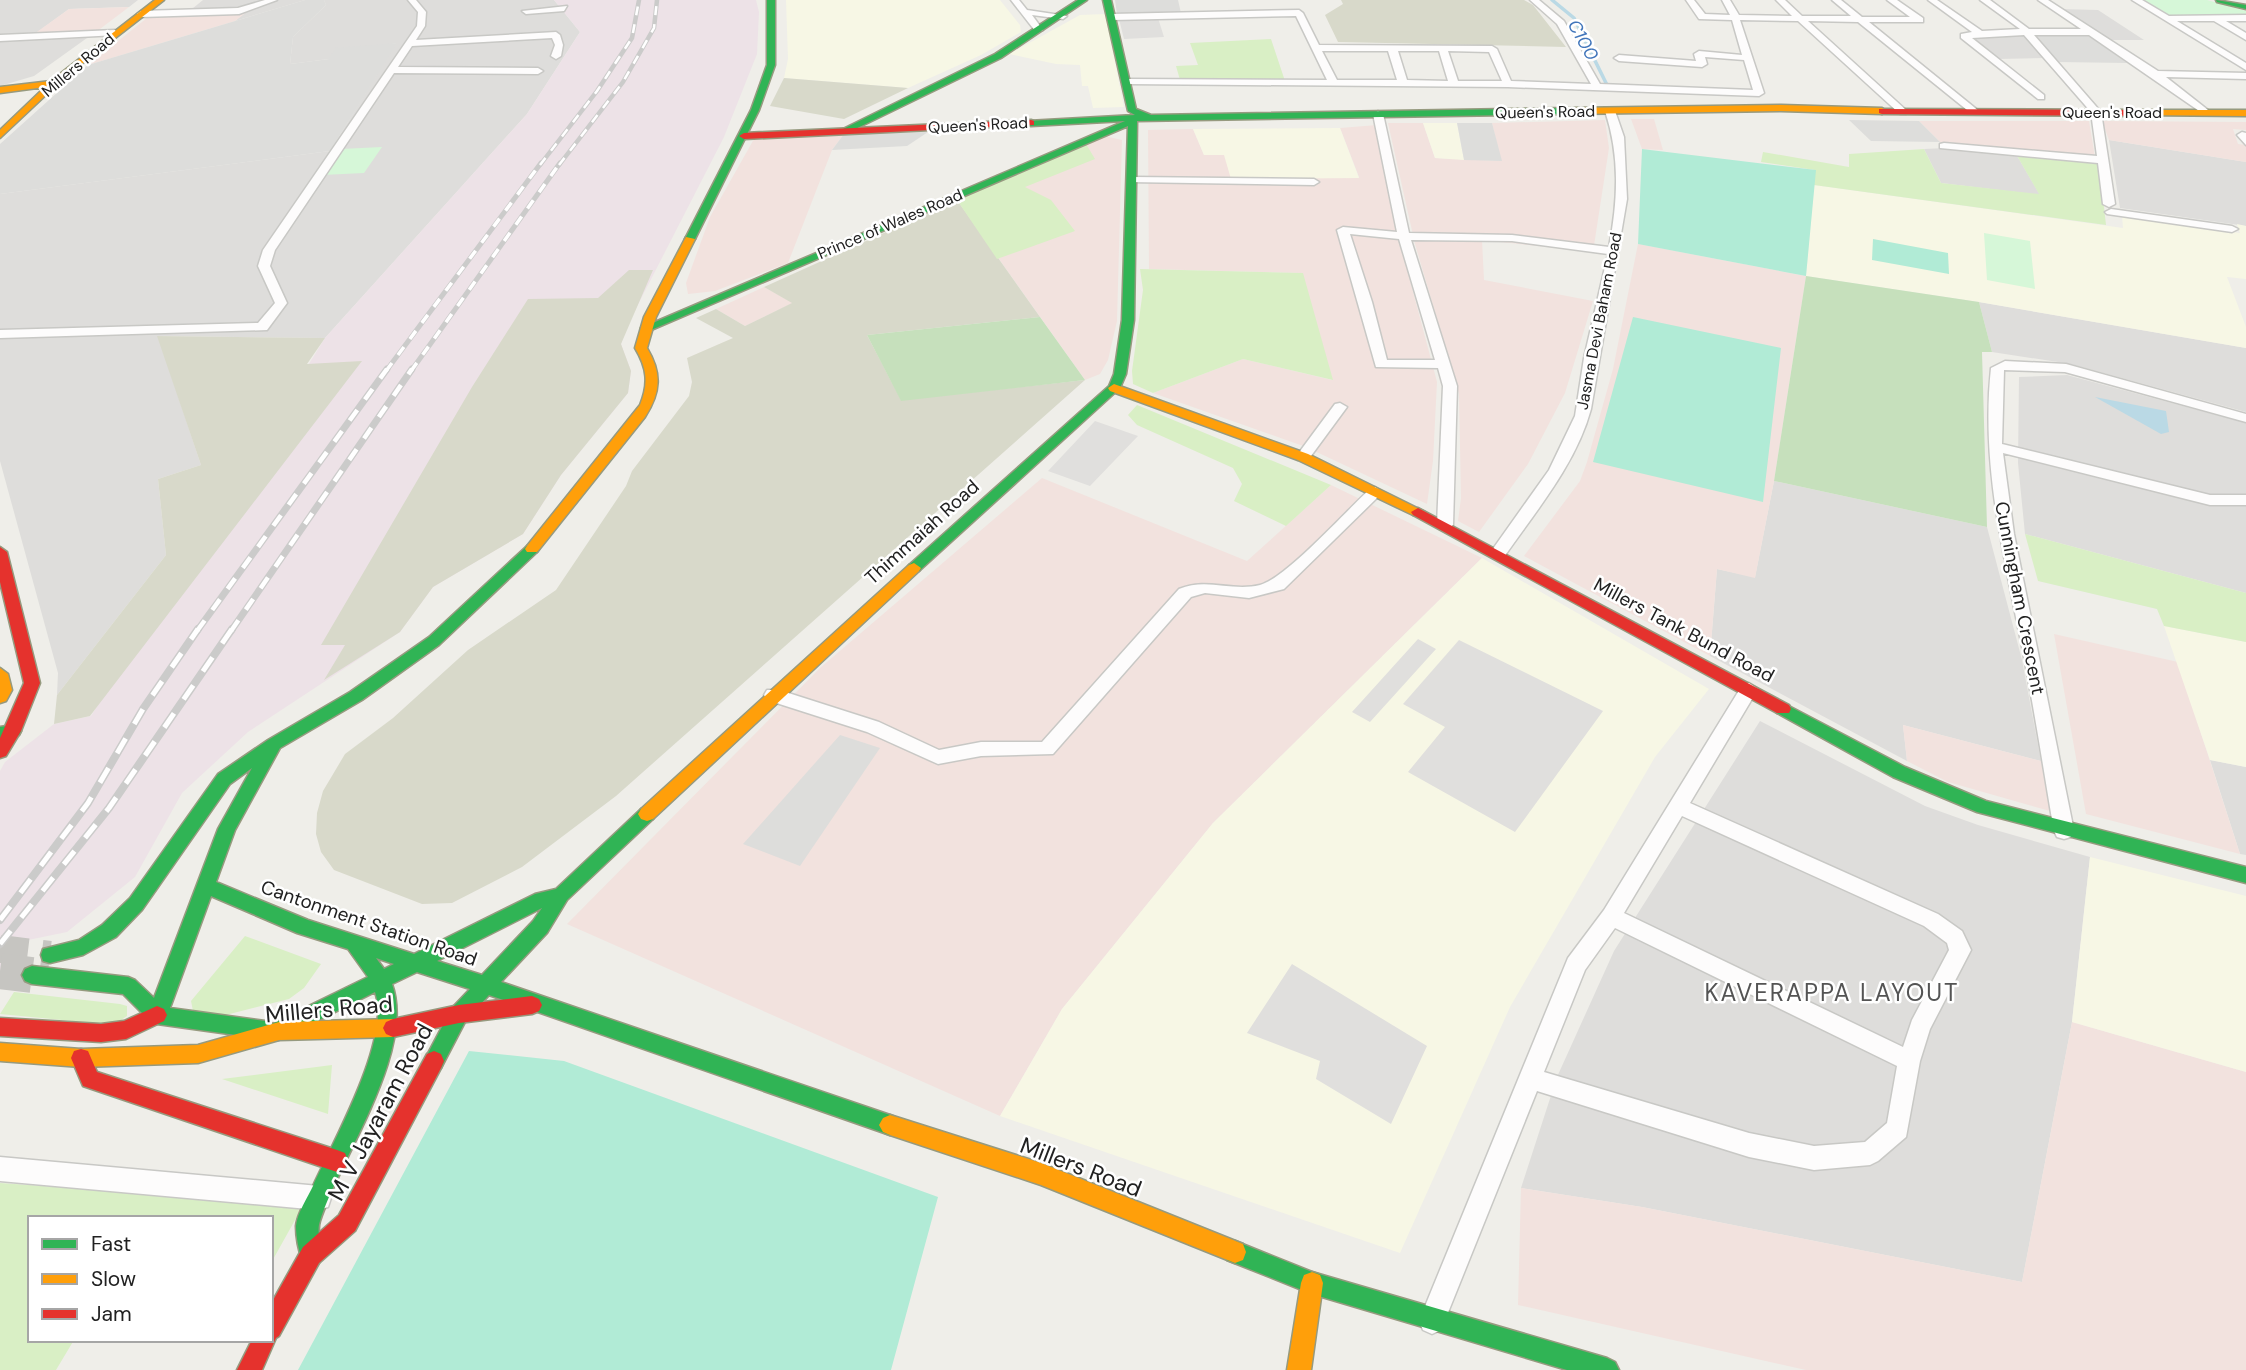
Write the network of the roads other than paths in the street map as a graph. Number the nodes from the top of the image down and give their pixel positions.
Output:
1 (160, 0) edge
2 (273, 0) edge
3 (412, 0) edge
4 (771, 0) edge
5 (1016, 0) edge
6 (1534, 0) edge
7 (1689, 0) edge
8 (1727, 0) edge
9 (1780, 0) edge
10 (1836, 0) edge
11 (1891, 0) edge
12 (1932, 0) edge
13 (1984, 0) edge
14 (2042, 0) edge
15 (2136, 0) edge
16 (2220, 0) edge
17 (2234, 0) edge
18 (2246, 5) edge
19 (145, 7) edge
20 (564, 8) dead end
21 (1072, 9) edge
22 (1109, 9) edge
23 (526, 11) dead end
24 (1026, 12) junction
25 (1734, 18) junction
26 (2215, 18) junction
27 (2246, 18) edge
28 (1798, 19) junction
29 (1859, 19) junction
30 (2166, 19) junction
31 (1920, 20) junction
32 (1930, 21) dead end
33 (1941, 21) dead end
34 (1962, 22) junction
35 (1039, 30) junction
36 (2026, 31) junction
37 (2088, 32) junction
38 (109, 34) junction
39 (1980, 34) junction
40 (1967, 35) junction
41 (1952, 37) dead end
42 (2246, 37) edge
43 (0, 38) edge
44 (409, 43) junction
45 (1317, 48) junction
46 (1392, 48) junction
47 (1442, 48) junction
48 (556, 56) dead end
49 (1619, 58) dead end
50 (1749, 58) junction
51 (2246, 68) edge
52 (390, 70) junction
53 (538, 71) dead end
54 (2156, 74) junction
55 (2246, 76) edge
56 (1128, 81) junction
57 (1333, 82) junction
58 (1403, 83) junction
59 (1454, 83) junction
60 (47, 84) junction
61 (1508, 84) junction
62 (1597, 87) junction
63 (0, 90) edge
64 (2041, 97) dead end
65 (755, 110) junction
66 (1610, 111) junction
67 (1903, 112) junction
68 (1975, 112) junction
69 (2096, 112) junction
70 (2205, 113) junction
71 (2246, 113) edge
72 (1378, 114) junction
73 (1151, 118) junction
74 (1133, 119) junction
75 (0, 121) edge
76 (844, 131) junction
77 (0, 135) edge
78 (744, 136) junction
79 (1944, 146) dead end
80 (2103, 160) junction
81 (1133, 180) junction
82 (1314, 182) dead end
83 (2232, 229) dead end
84 (1404, 236) junction
85 (1614, 251) junction
86 (647, 328) junction
87 (0, 334) edge
88 (1444, 364) junction
89 (1114, 388) junction
90 (1340, 407) dead end
91 (2246, 418) edge
92 (1996, 447) junction
93 (1303, 457) junction
94 (1375, 492) junction
95 (2246, 499) edge
96 (1445, 525) junction
97 (0, 552) edge
98 (1498, 553) junction
99 (0, 674) edge
100 (1749, 689) junction
101 (773, 695) junction
102 (0, 698) edge
103 (7, 732) edge
104 (274, 744) junction
105 (0, 752) edge
106 (1678, 806) junction
107 (2064, 831) junction
108 (2246, 875) edge
109 (205, 886) junction
110 (561, 895) junction
111 (1611, 916) junction
112 (355, 944) junction
113 (50, 955) tunnel mouth
114 (414, 962) junction
115 (32, 975) tunnel mouth
116 (380, 979) junction
117 (482, 984) junction
118 (538, 1004) junction
119 (459, 1014) junction
120 (157, 1015) junction
121 (0, 1027) edge
122 (387, 1029) junction
123 (279, 1031) junction
124 (0, 1052) edge
125 (81, 1058) junction
126 (1909, 1061) junction
127 (1530, 1078) junction
128 (337, 1161) junction
129 (0, 1169) edge
130 (319, 1198) junction
131 (311, 1255) junction
132 (1312, 1283) junction
133 (1432, 1321) junction
134 (273, 1324) edge
135 (264, 1342) edge
136 (249, 1370) edge
137 (1298, 1370) edge
138 (1607, 1370) edge

1 - 19 street, Millers Road
2 - 19 street
3 - 44 street
4 - 65 street
5 - 24 street
6 - 62 street
7 - 25 street
8 - 25 street
9 - 28 street
10 - 29 street
11 - 31 street
12 - 34 street
13 - 36 street
14 - 37 street
15 - 30 street
16 - 18 street
17 - 18 street
19 - 38 street, Millers Road
20 - 23 street
21 - 22 street
21 - 24 street
21 - 35 street
22 - 45 street
22 - 56 street
24 - 35 street
25 - 28 street
25 - 50 street
26 - 27 street
26 - 30 street
26 - 42 street
28 - 29 street
28 - 67 street
29 - 31 street
29 - 68 street
30 - 51 street
31 - 32 street
33 - 34 street
34 - 39 street
35 - 76 street
36 - 37 street
36 - 39 street
36 - 69 street
37 - 54 street
38 - 43 street
38 - 60 street, Millers Road
39 - 40 street
40 - 41 street
40 - 64 street
44 - 48 street
44 - 52 street
45 - 46 street
45 - 57 street
46 - 47 street
46 - 58 street
47 - 59 street
47 - 61 street
49 - 50 street
50 - 62 street
52 - 53 street
52 - 87 street
54 - 55 street
54 - 70 street
56 - 57 street
56 - 73 street
57 - 58 street
58 - 59 street
59 - 61 street
60 - 63 street
60 - 75 street, Millers Road
60 - 77 street, Millers Road
61 - 62 street
65 - 76 street, Queen's Road
65 - 78 street
66 - 67 street, Queen's Road
66 - 72 street, Queen's Road
66 - 85 street, Jasma Devi Baham Road
67 - 68 street, Queen's Road
68 - 69 street, Queen's Road
69 - 70 street, Queen's Road
69 - 80 street
70 - 71 street, Queen's Road
72 - 73 street, Queen's Road
72 - 84 street
73 - 74 street, Queen's Road
74 - 76 street, Queen's Road
74 - 81 street
74 - 86 street, Prince of Wales Road
76 - 78 street, Queen's Road
78 - 86 street
79 - 80 street
80 - 83 street
81 - 82 street
81 - 89 street
84 - 85 street
84 - 88 street
84 - 88 street
85 - 98 street, Jasma Devi Baham Road
86 - 104 street
88 - 96 street
89 - 93 street, Millers Tank Bund Road
89 - 101 street, Thimmaiah Road
90 - 93 street
91 - 92 street, Cunningham Crescent
92 - 95 street
92 - 107 street, Cunningham Crescent
93 - 94 street, Millers Tank Bund Road
94 - 96 street, Millers Tank Bund Road
94 - 101 street
96 - 98 street, Millers Tank Bund Road
97 - 103 street
98 - 100 street, Millers Tank Bund Road
99 - 102 street
100 - 106 street
100 - 107 street, Millers Tank Bund Road
101 - 110 street, Thimmaiah Road
103 - 105 street
104 - 109 street
104 - 113 street
106 - 111 street
106 - 126 street
107 - 108 street, Millers Tank Bund Road
109 - 112 street, Cantonment Station Road
109 - 120 street
110 - 114 street, Thimmaiah Road
110 - 117 street, Thimmaiah Road
111 - 126 street
111 - 127 street
112 - 114 street, Cantonment Station Road
112 - 116 street, M V Jayaram Road
114 - 116 street, Thimmaiah Road
114 - 117 street, Cantonment Station Road
115 - 120 street
116 - 122 street, M V Jayaram Road
116 - 123 street, Thimmaiah Road
117 - 118 street, Millers Road
117 - 119 street, M V Jayaram Road
118 - 119 street, Millers Road
118 - 132 street, Millers Road
119 - 122 street, Millers Road
119 - 131 street, M V Jayaram Road
120 - 121 street
120 - 123 street
122 - 123 street, Millers Road
122 - 128 street, M V Jayaram Road
123 - 125 street, Millers Road
124 - 125 street, Millers Road
125 - 128 street
126 - 127 street
127 - 133 street
128 - 130 street, M V Jayaram Road
129 - 130 street
130 - 131 street, M V Jayaram Road
131 - 134 street, M V Jayaram Road
132 - 133 street, Millers Road
132 - 137 street
133 - 138 street, Millers Road
135 - 136 street

